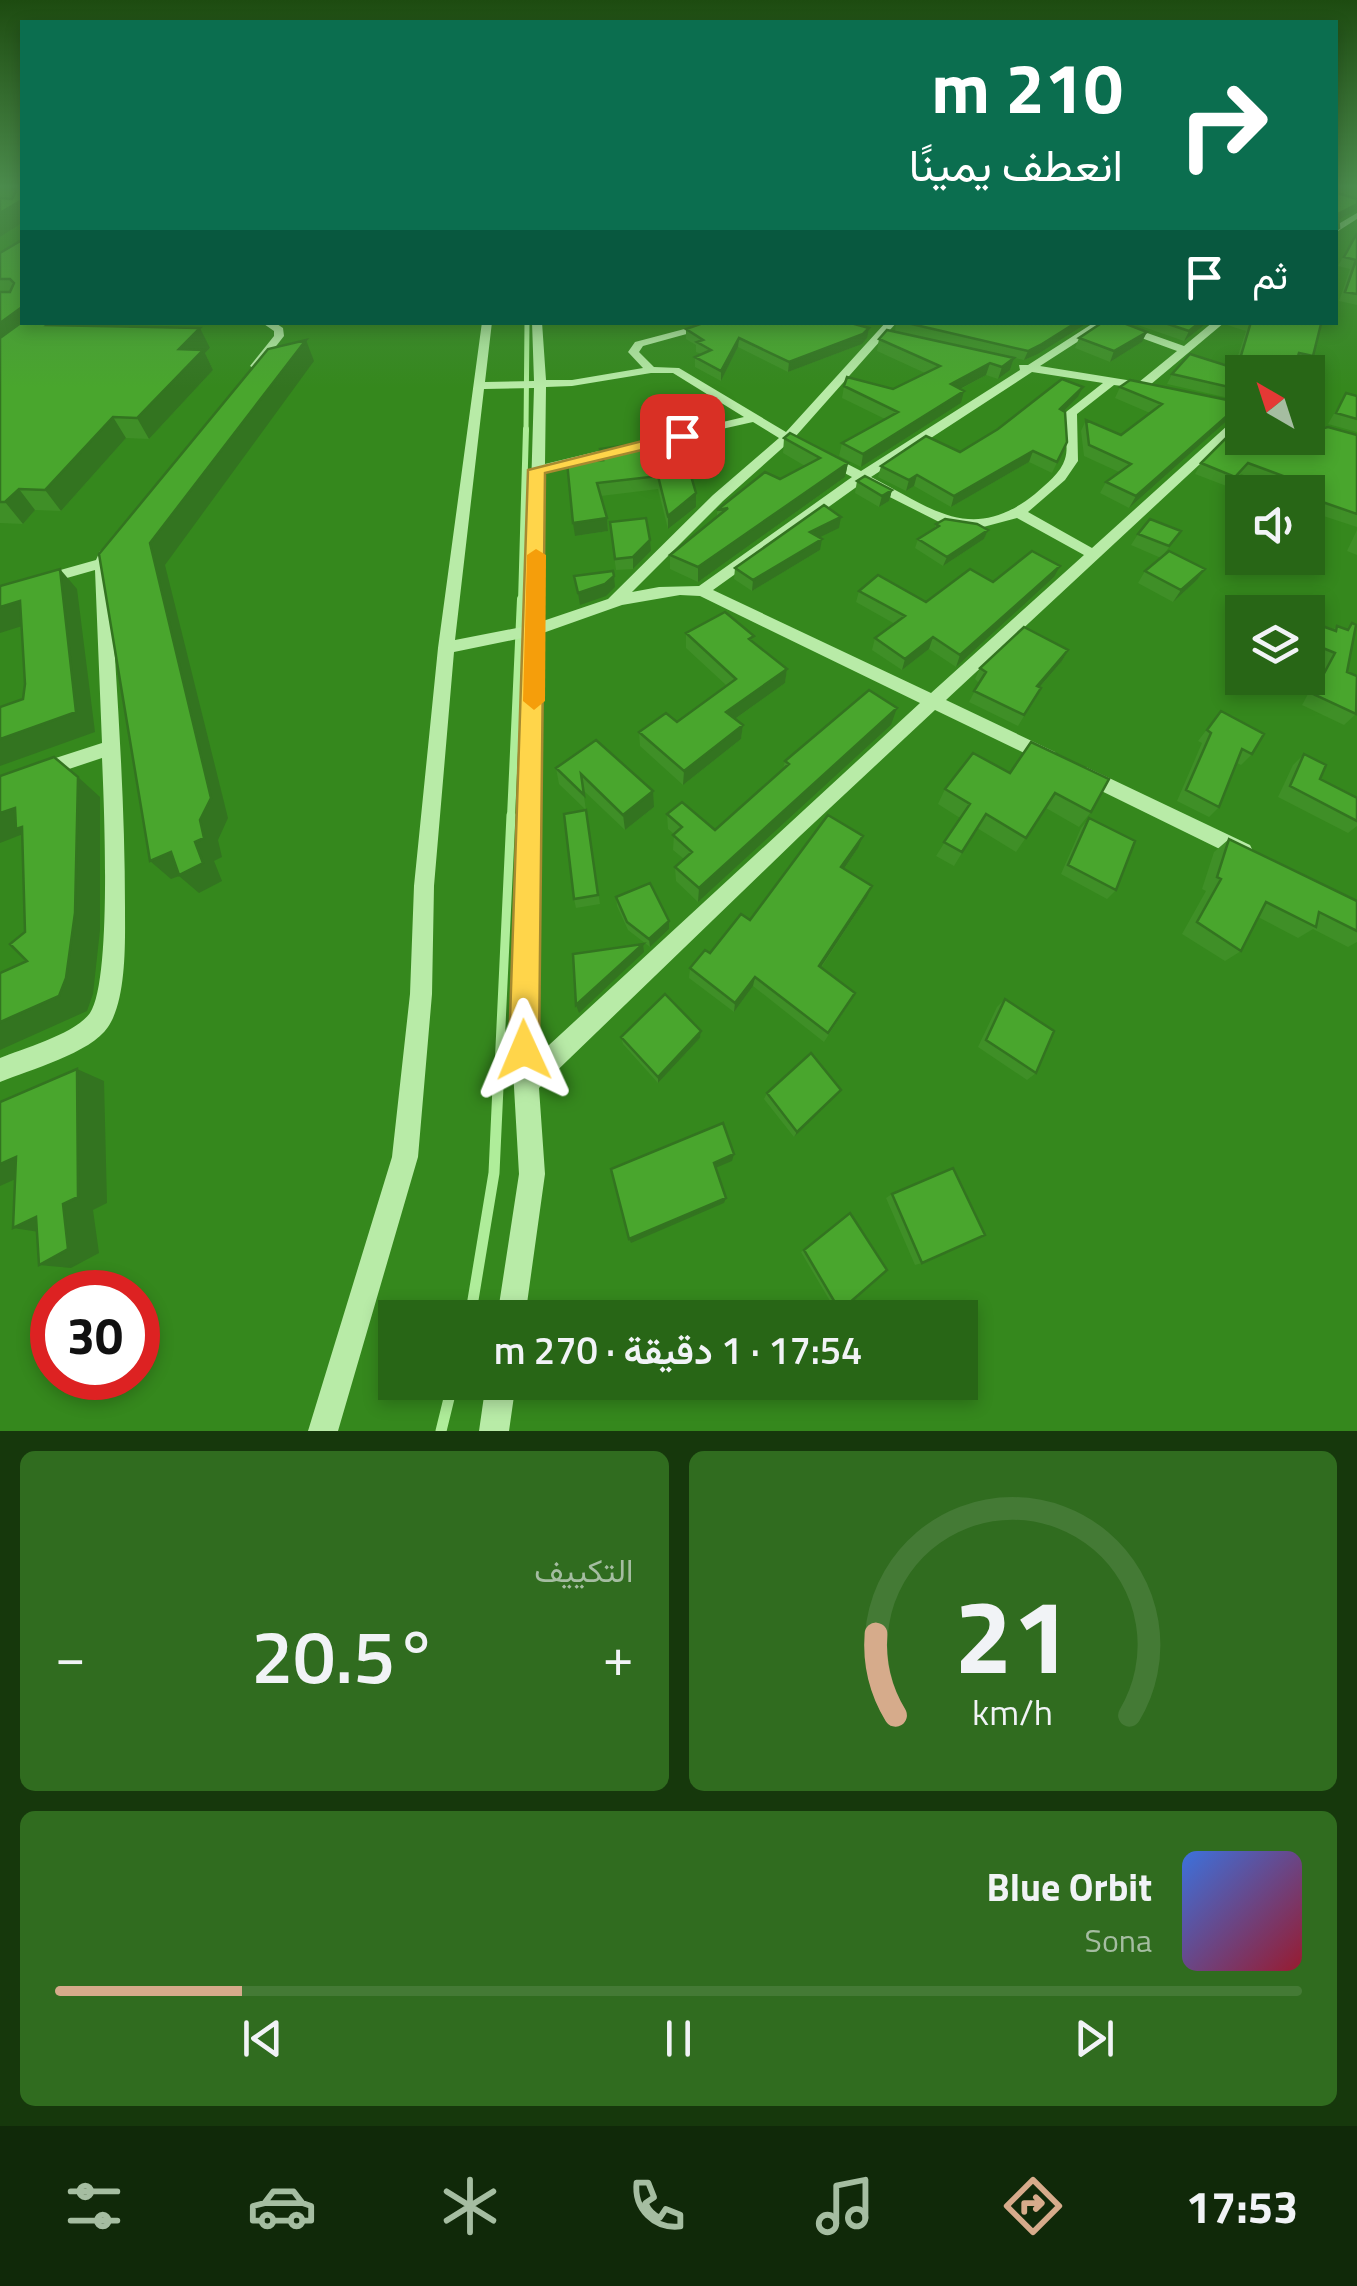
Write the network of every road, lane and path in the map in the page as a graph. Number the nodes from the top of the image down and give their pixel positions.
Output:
1 (271, 325) edge
2 (487, 325) edge
3 (537, 325) edge
4 (713, 325) edge
5 (889, 325) edge
6 (1103, 325) edge
7 (1108, 325) edge
8 (1216, 325) edge
9 (863, 331) edge
10 (880, 336) junction
11 (898, 339) edge
12 (1184, 350) junction
13 (1014, 364) edge
14 (1028, 368) junction
15 (651, 370) junction
16 (540, 381) junction
17 (242, 382) edge
18 (1110, 384) junction
19 (480, 386) junction
20 (1141, 386) junction
21 (1157, 389) edge
22 (755, 418) junction
23 (1325, 431) edge
24 (1225, 434) edge
25 (787, 438) junction
26 (1357, 440) edge
27 (537, 470) junction
28 (860, 477) junction
29 (1019, 513) junction
30 (119, 535) edge
31 (1093, 554) junction
32 (102, 563) junction
33 (702, 590) junction
34 (0, 592) edge
35 (614, 600) junction
36 (536, 630) junction
37 (446, 648) junction
38 (936, 702) junction
39 (109, 748) junction
40 (0, 784) edge
41 (1252, 856) edge
42 (0, 1070) edge
43 (526, 1083) junction
44 (513, 1300) edge
45 (498, 1400) edge
46 (323, 1431) edge
47 (494, 1431) edge

1 - 17 street
2 - 19 street
3 - 16 street
4 - 15 street
5 - 10 street
6 - 14 street
7 - 12 street
8 - 12 street
9 - 10 street
10 - 11 street
10 - 25 street
12 - 20 street
13 - 14 street
14 - 18 street
14 - 28 street
15 - 16 street
15 - 22 street
16 - 19 street
16 - 27 street
18 - 20 street
18 - 29 street
19 - 37 street
20 - 21 street
22 - 25 street
22 - 27 street
23 - 26 street
24 - 31 street
25 - 28 street
25 - 35 street
27 - 36 street
28 - 29 street
28 - 33 street
29 - 31 street
30 - 32 street
31 - 38 street
32 - 34 street
32 - 39 street
33 - 35 street
33 - 38 street
35 - 36 street
36 - 37 street
36 - 43 street
37 - 46 street
38 - 41 street
38 - 43 street
39 - 40 street
39 - 42 street
43 - 44 street
45 - 47 street

